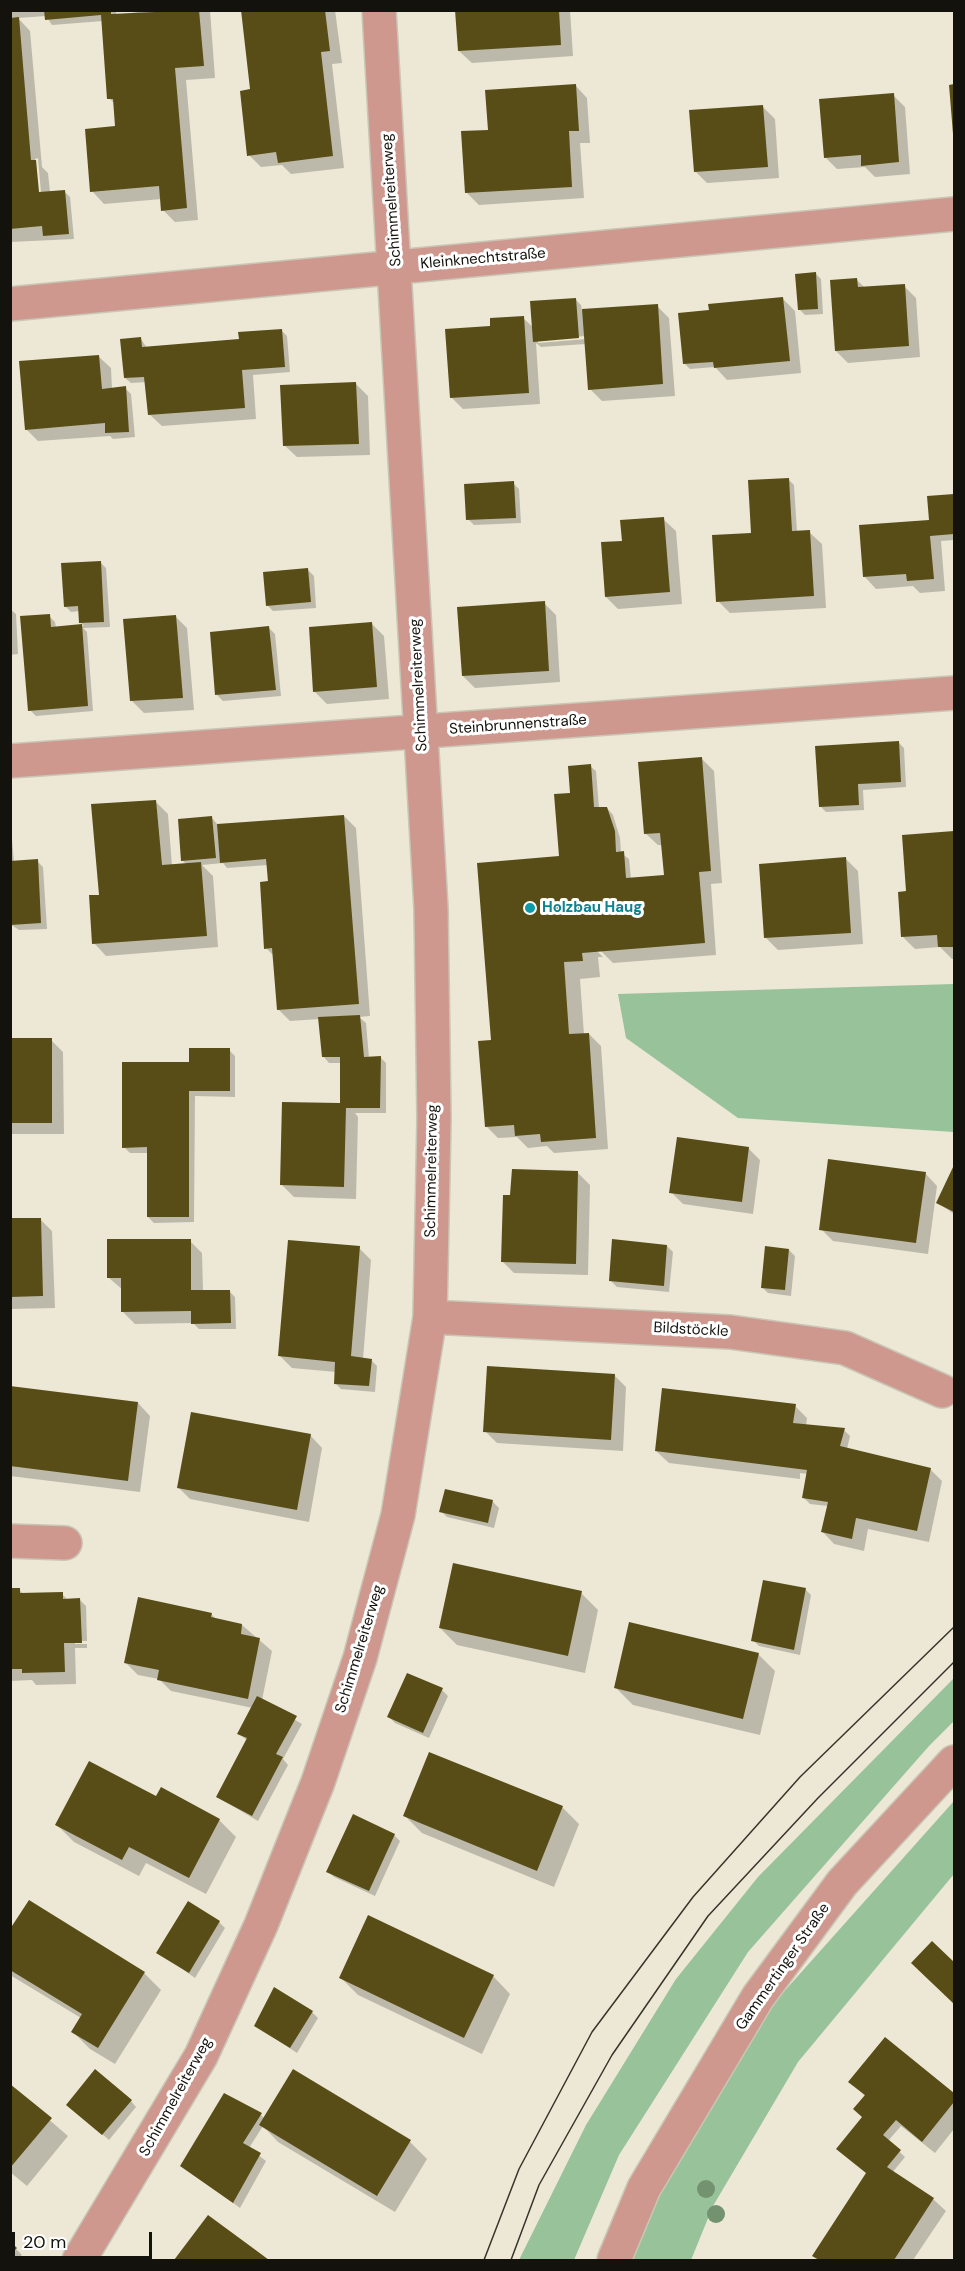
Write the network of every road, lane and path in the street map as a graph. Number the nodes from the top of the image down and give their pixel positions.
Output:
1 (379, 10) edge
2 (954, 214) edge
3 (396, 267) junction
4 (10, 304) edge
5 (954, 693) edge
6 (422, 732) junction
7 (10, 761) edge
8 (430, 1317) junction
9 (942, 1391) dead end
10 (10, 1541) edge
11 (65, 1543) dead end
12 (954, 1762) edge
13 (79, 2260) edge
14 (614, 2260) edge

1 - 3 street, Schimmelreiterweg
2 - 3 street, Kleinknechtstraße
3 - 4 street, Kleinknechtstraße
3 - 6 street, Schimmelreiterweg
5 - 6 street, Steinbrunnenstraße
6 - 7 street, Steinbrunnenstraße
6 - 8 street, Schimmelreiterweg
8 - 9 street, Bildstöckle
8 - 13 street, Schimmelreiterweg
10 - 11 street
12 - 14 street, Gammertinger Straße

